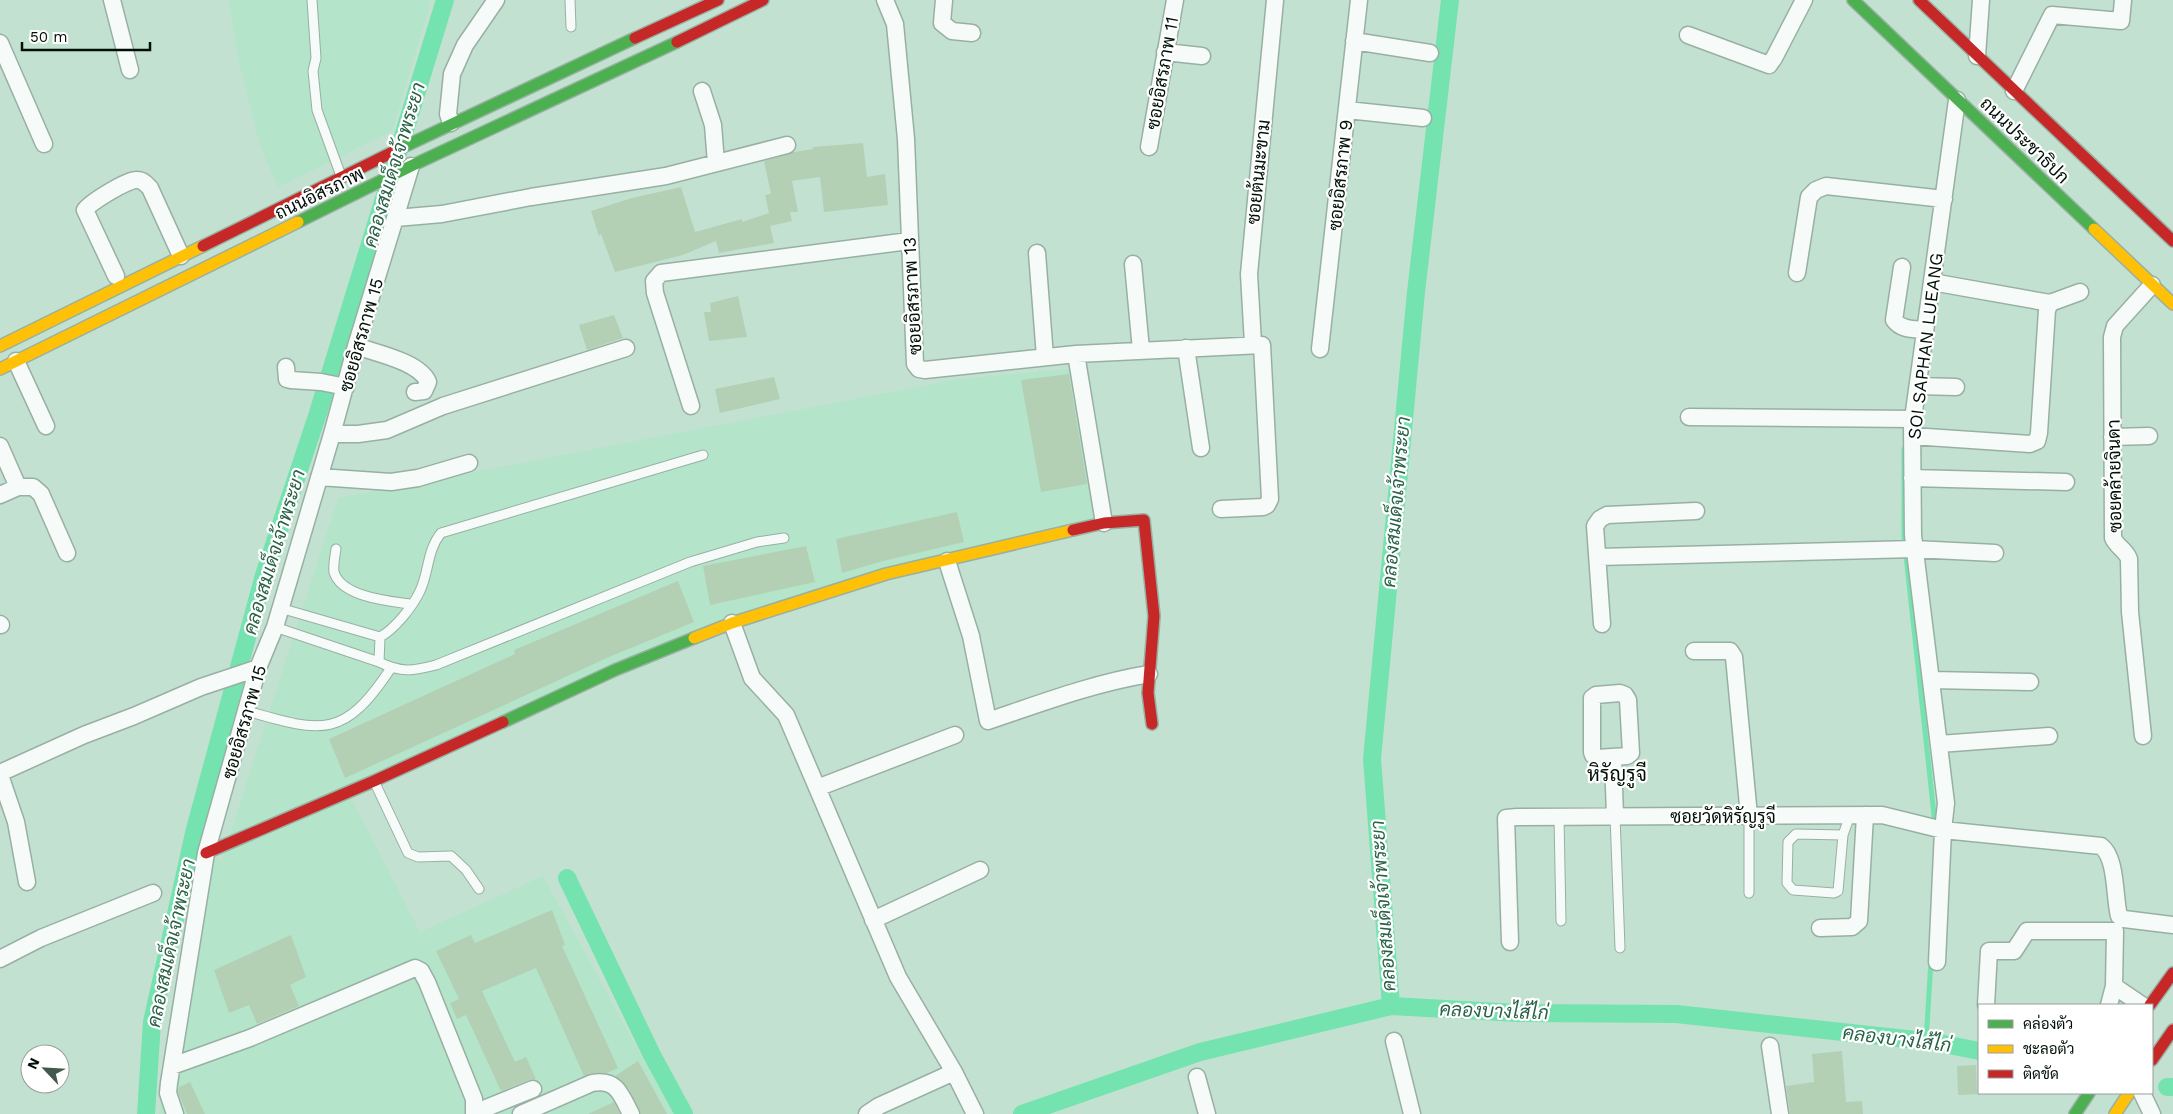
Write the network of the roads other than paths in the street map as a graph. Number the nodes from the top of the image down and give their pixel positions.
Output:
1 (112, 0) edge
2 (312, 0) edge
3 (496, 0) edge
4 (570, 0) edge
5 (718, 0) edge
6 (763, 0) edge
7 (885, 0) edge
8 (944, 0) edge
9 (1175, 0) edge
10 (1275, 0) edge
11 (1359, 0) edge
12 (1804, 0) edge
13 (1853, 0) edge
14 (1919, 0) edge
15 (1981, 0) edge
16 (2123, 0) edge
17 (691, 7) junction
18 (571, 27) dead end
19 (702, 31) junction
20 (972, 33) dead end
21 (1688, 35) dead end
22 (1354, 42) junction
23 (0, 43) edge
24 (1165, 52) junction
25 (1430, 53) dead end
26 (1202, 56) dead end
27 (1977, 56) junction
28 (130, 70) dead end
29 (2014, 90) junction
30 (702, 92) dead end
31 (1958, 100) junction
32 (1347, 110) junction
33 (1423, 118) dead end
34 (450, 123) junction
35 (44, 144) dead end
36 (787, 145) dead end
37 (1149, 146) dead end
38 (716, 163) junction
39 (405, 169) junction
40 (341, 176) junction
41 (1944, 199) junction
42 (396, 218) junction
43 (910, 240) junction
44 (2173, 241) edge
45 (1037, 253) dead end
46 (181, 256) junction
47 (1133, 264) dead end
48 (1902, 267) dead end
49 (1797, 273) dead end
50 (116, 276) dead end
51 (1932, 282) junction
52 (2152, 285) junction
53 (2080, 292) dead end
54 (2050, 303) junction
55 (2173, 304) edge
56 (1925, 330) junction
57 (1257, 345) junction
58 (0, 346) edge
59 (356, 346) junction
60 (626, 348) dead end
61 (1186, 348) junction
62 (1320, 349) dead end
63 (1142, 350) junction
64 (1076, 354) junction
65 (1045, 357) junction
66 (16, 361) junction
67 (286, 367) dead end
68 (0, 369) edge
69 (334, 384) junction
70 (1918, 386) junction
71 (1956, 387) dead end
72 (415, 392) dead end
73 (691, 406) dead end
74 (1689, 417) dead end
75 (1913, 419) junction
76 (46, 426) dead end
77 (332, 434) junction
78 (1912, 436) junction
79 (2149, 436) dead end
80 (2112, 437) junction
81 (0, 446) edge
82 (1201, 448) dead end
83 (703, 455) dead end
84 (469, 463) dead end
85 (319, 477) junction
86 (1912, 478) junction
87 (2066, 482) dead end
88 (18, 487) junction
89 (0, 495) edge
90 (1221, 509) dead end
91 (1696, 511) dead end
92 (1104, 523) junction
93 (784, 538) dead end
94 (336, 549) dead end
95 (1914, 549) junction
96 (67, 553) dead end
97 (1995, 553) dead end
98 (1598, 558) junction
99 (947, 561) junction
100 (410, 604) junction
101 (280, 608) junction
102 (732, 623) junction
103 (1602, 624) dead end
104 (274, 627) junction
105 (380, 637) junction
106 (1694, 651) dead end
107 (379, 662) junction
108 (391, 668) junction
109 (251, 669) junction
110 (1149, 674) junction
111 (1931, 680) junction
112 (2030, 682) dead end
113 (246, 712) junction
114 (1152, 724) dead end
115 (956, 735) dead end
116 (2048, 736) dead end
117 (2143, 736) dead end
118 (1939, 744) junction
119 (1613, 758) dead end
120 (0, 774) edge
121 (374, 781) junction
122 (817, 788) junction
123 (1858, 815) junction
124 (1615, 816) junction
125 (1749, 816) junction
126 (1559, 817) junction
127 (1935, 828) junction
128 (1843, 836) junction
129 (206, 853) junction
130 (980, 870) dead end
131 (27, 882) dead end
132 (479, 889) dead end
133 (153, 893) dead end
134 (1749, 893) dead end
135 (874, 920) junction
136 (1561, 921) dead end
137 (2173, 925) edge
138 (1820, 928) dead end
139 (1510, 942) dead end
140 (1620, 948) dead end
141 (0, 959) edge
142 (1937, 962) dead end
143 (2173, 973) edge
144 (2114, 986) junction
145 (1986, 1004) edge
146 (2109, 1004) edge
147 (2141, 1004) edge
148 (2151, 1004) edge
149 (2173, 1030) edge
150 (1394, 1041) dead end
151 (1770, 1046) dead end
152 (2153, 1059) edge
153 (172, 1066) junction
154 (954, 1072) junction
155 (1197, 1077) dead end
156 (533, 1089) dead end
157 (2088, 1094) edge
158 (2128, 1094) edge
159 (2142, 1094) edge
160 (174, 1114) edge
161 (474, 1114) edge
162 (521, 1114) edge
163 (631, 1114) edge
164 (867, 1114) edge
165 (975, 1114) edge
166 (1206, 1114) edge
167 (1412, 1114) edge
168 (1780, 1114) edge
169 (2075, 1114) edge
170 (2115, 1114) edge
171 (2152, 1114) edge

1 - 28 street
2 - 40 lane
3 - 34 street
4 - 18 lane
5 - 17 main road
6 - 19 main road, ถนนอิสรภาพ
7 - 43 street, ซอยอิสรภาพ 13
8 - 20 street
9 - 24 street, ซอยอิสรภาพ 11
10 - 57 street, ซอยต้นมะขาม
11 - 22 street, ซอยอิสรภาพ 9
12 - 21 street
13 - 31 main road, ถนนประชาธิปก
14 - 27 main road, ถนนประชาธิปก
15 - 27 street
16 - 29 street
17 - 19 lane
17 - 34 main road
19 - 39 main road, ถนนอิสรภาพ
22 - 25 street
22 - 32 street, ซอยอิสรภาพ 9
23 - 35 street
24 - 26 street
24 - 37 street, ซอยอิสรภาพ 11
27 - 29 main road, ถนนประชาธิปก
29 - 44 main road, ถนนประชาธิปก
30 - 38 street
31 - 41 street, SOI SAPHAN LUEANG
31 - 52 main road, ถนนประชาธิปก
32 - 33 street
32 - 62 street, ซอยอิสรภาพ 9
34 - 40 main road
36 - 38 street
38 - 42 street
39 - 42 street, ซอยอิสรภาพ 15
39 - 66 main road, ถนนอิสรภาพ
40 - 46 main road
41 - 49 street
41 - 51 street, SOI SAPHAN LUEANG
42 - 59 street, ซอยอิสรภาพ 15
43 - 65 street, ซอยอิสรภาพ 13
43 - 73 street
45 - 65 street
46 - 50 street
46 - 58 main road
47 - 63 street
48 - 56 street
51 - 54 street
51 - 56 street, SOI SAPHAN LUEANG
52 - 55 main road, ถนนประชาธิปก
52 - 80 street, ซอยคล้ายจินดา
53 - 54 street
54 - 78 street
56 - 70 street, SOI SAPHAN LUEANG
57 - 61 street, ซอยอิสรภาพ 13
57 - 90 street, ซอยต้นมะขาม
59 - 69 street, ซอยอิสรภาพ 15
59 - 72 street
60 - 77 street
61 - 63 street, ซอยอิสรภาพ 13
61 - 82 street
63 - 64 street, ซอยอิสรภาพ 13
64 - 65 street, ซอยอิสรภาพ 13
64 - 92 street
66 - 68 main road, ถนนอิสรภาพ
66 - 76 street
67 - 69 street
69 - 77 street, ซอยอิสรภาพ 15
70 - 71 street
70 - 75 street, SOI SAPHAN LUEANG
74 - 75 street
75 - 78 street, SOI SAPHAN LUEANG
77 - 85 street, ซอยอิสรภาพ 15
78 - 86 street, SOI SAPHAN LUEANG
79 - 80 street
80 - 117 street, ซอยคล้ายจินดา
81 - 88 street
83 - 100 lane
84 - 85 street
85 - 101 street, ซอยอิสรภาพ 15
86 - 87 street
86 - 95 street, SOI SAPHAN LUEANG
88 - 89 street
88 - 96 street
91 - 98 street
92 - 99 main road
92 - 110 main road
93 - 108 lane
94 - 100 lane
95 - 97 street
95 - 98 street
95 - 111 street, SOI SAPHAN LUEANG
98 - 103 street
99 - 102 main road
99 - 110 street
100 - 105 lane
101 - 104 street, ซอยอิสรภาพ 15
101 - 105 lane
102 - 121 main road
102 - 122 street
104 - 107 lane
104 - 109 street, ซอยอิสรภาพ 15
105 - 107 lane
106 - 125 street
107 - 108 lane
108 - 113 lane
109 - 113 street, ซอยอิสรภาพ 15
109 - 120 street
110 - 114 main road
111 - 112 street
111 - 118 street, SOI SAPHAN LUEANG
113 - 129 street, ซอยอิสรภาพ 15
115 - 122 street
116 - 118 street
118 - 127 street, SOI SAPHAN LUEANG
119 - 124 street
120 - 131 street
121 - 129 main road
121 - 132 lane
122 - 135 street
123 - 125 street, ซอยวัดหิรัญรูจี
123 - 127 street, ซอยวัดหิรัญรูจี
123 - 128 lane
123 - 138 street
124 - 125 street, ซอยวัดหิรัญรูจี
124 - 126 street, ซอยวัดหิรัญรูจี
124 - 140 lane
125 - 134 lane
126 - 136 lane
126 - 139 street, ซอยวัดหิรัญรูจี
127 - 137 street, ซอยวัดหิรัญรูจี
127 - 142 street, SOI SAPHAN LUEANG
128 - 128 lane
129 - 153 street, ซอยอิสรภาพ 15
130 - 135 street
133 - 141 street
135 - 154 street
143 - 148 main road
144 - 145 street
144 - 146 street
144 - 147 street
149 - 152 main road
150 - 167 street
151 - 168 street
153 - 160 street, ซอยอิสรภาพ 15
153 - 161 street
154 - 164 street
154 - 165 street
155 - 166 street
156 - 161 street
157 - 169 main road
158 - 170 main road
159 - 171 street
162 - 163 street

